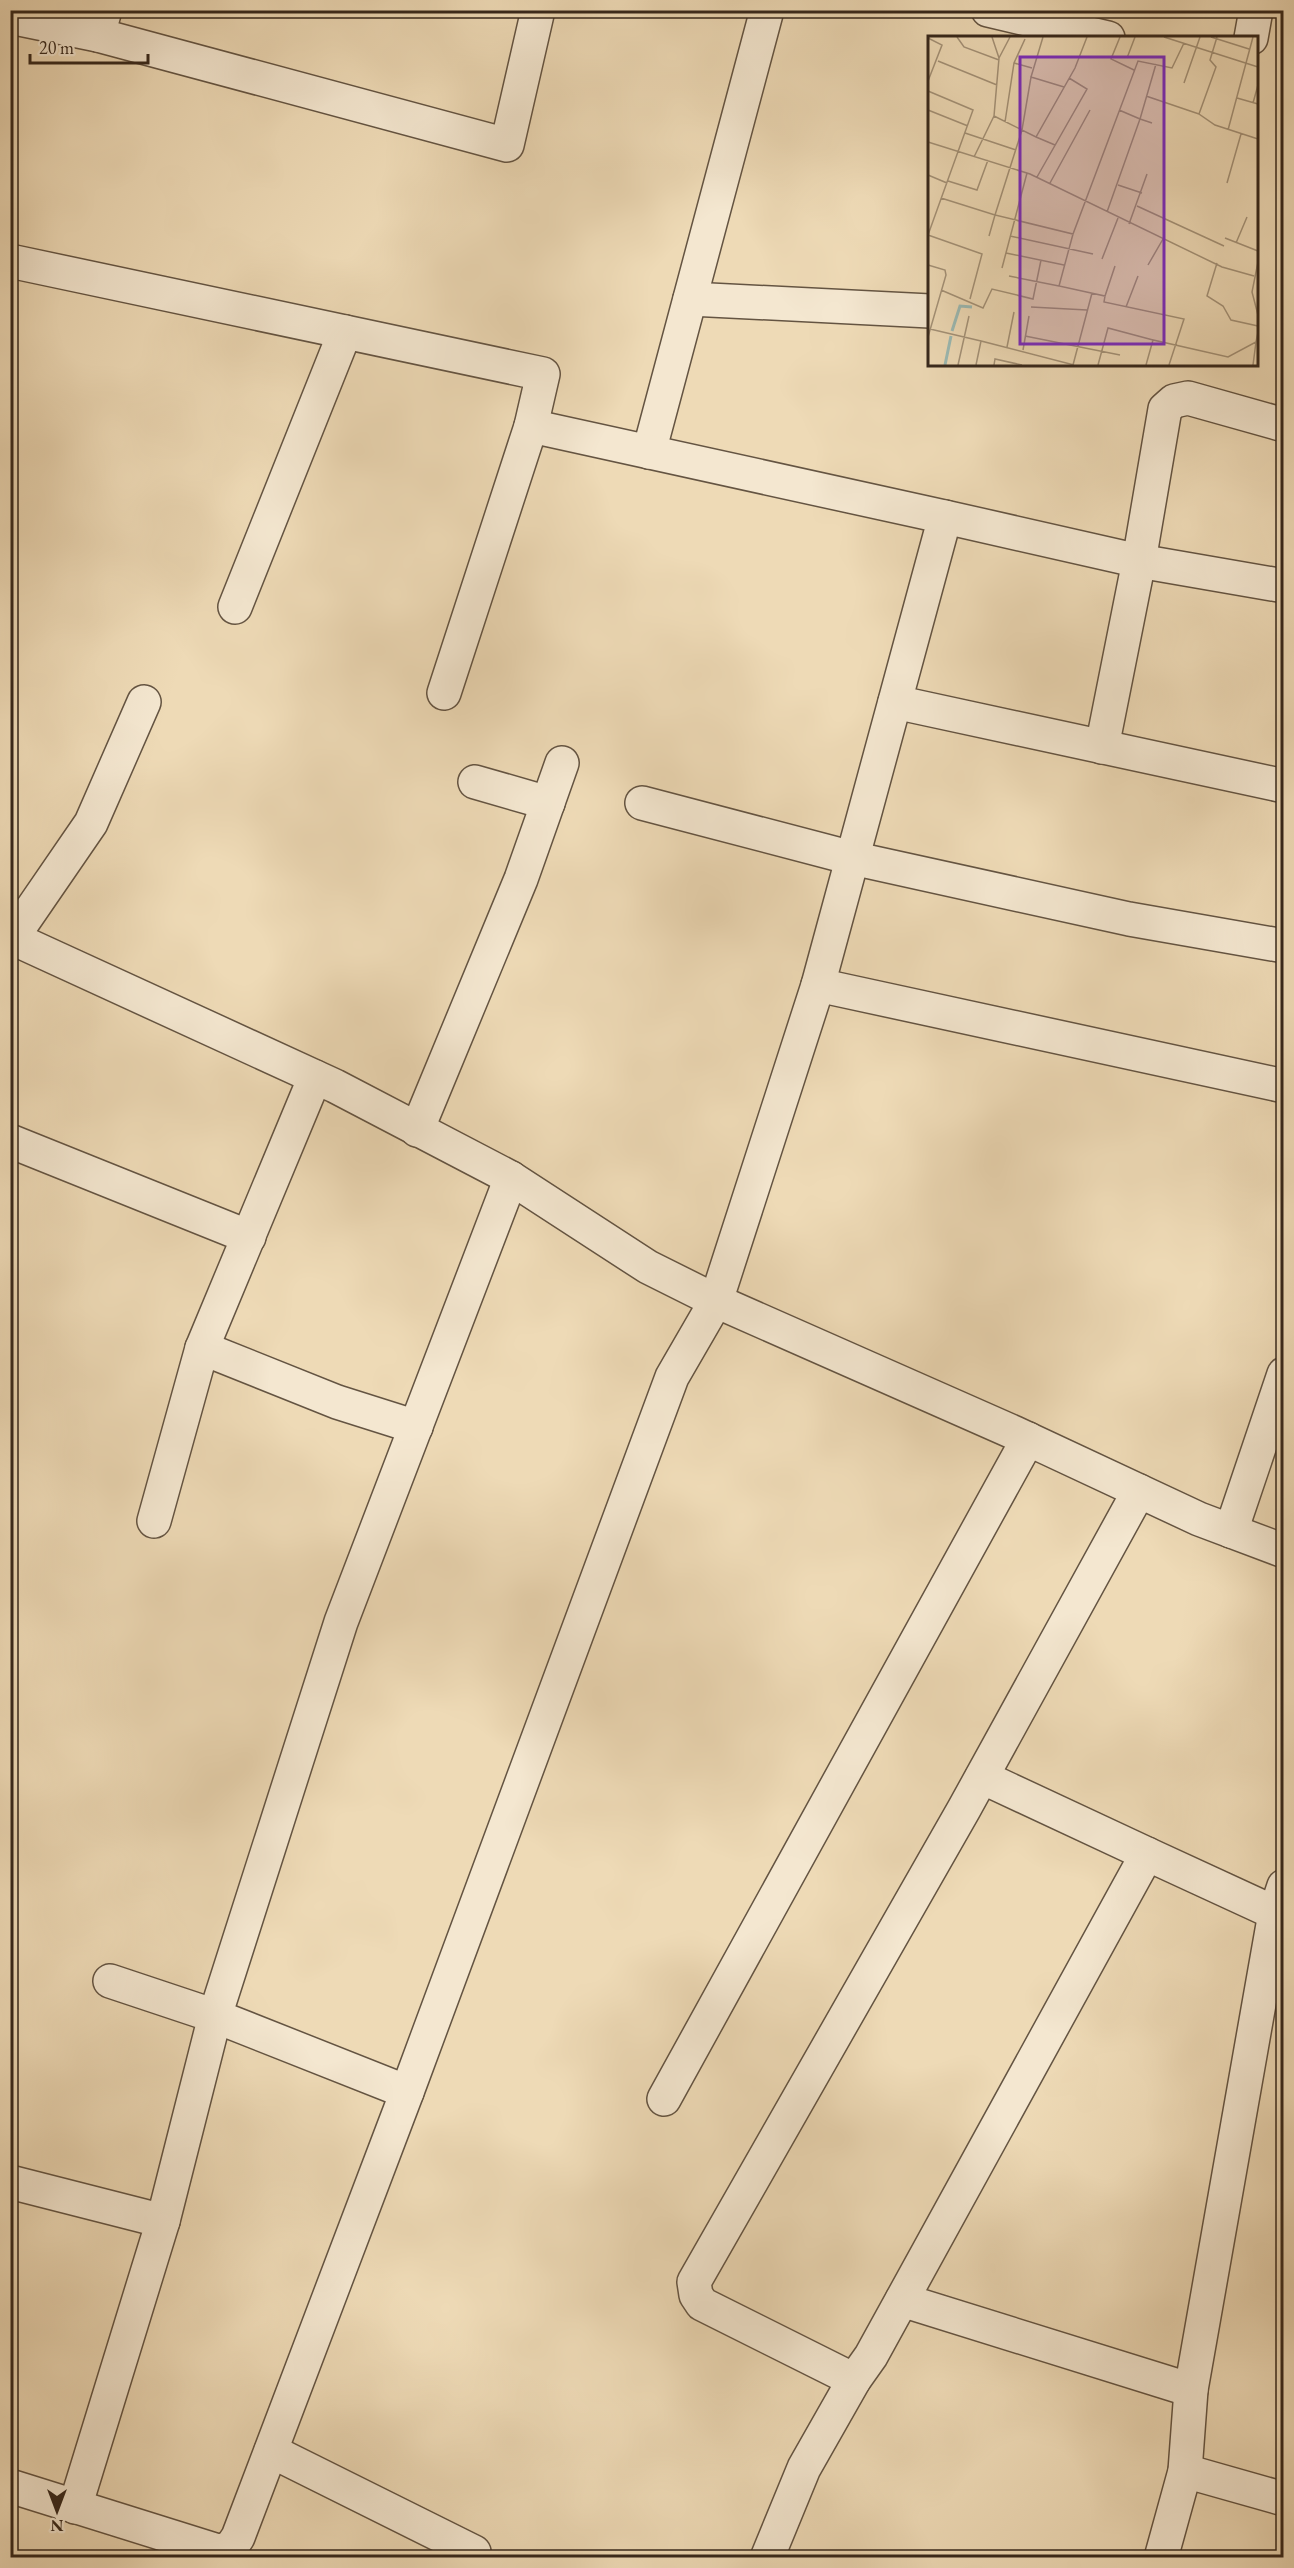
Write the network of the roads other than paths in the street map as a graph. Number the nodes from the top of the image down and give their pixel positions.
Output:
1 (538, 10) edge
2 (767, 10) edge
3 (988, 10) edge
4 (1256, 10) edge
5 (10, 17) edge
6 (102, 23) edge
7 (1099, 36) edge
8 (1251, 36) edge
9 (10, 261) edge
10 (690, 299) junction
11 (928, 310) edge
12 (345, 332) junction
13 (1284, 425) edge
14 (531, 426) junction
15 (649, 452) junction
16 (945, 517) junction
17 (1139, 561) junction
18 (1284, 586) edge
19 (235, 607) dead end
20 (444, 693) dead end
21 (144, 702) dead end
22 (895, 702) junction
23 (1102, 747) junction
24 (562, 763) dead end
25 (475, 782) dead end
26 (1284, 786) edge
27 (548, 803) junction
28 (642, 803) dead end
29 (852, 858) junction
30 (11, 937) edge
31 (1284, 946) edge
32 (818, 985) junction
33 (315, 1077) junction
34 (1284, 1086) edge
35 (417, 1130) junction
36 (10, 1141) edge
37 (511, 1178) junction
38 (249, 1237) junction
39 (716, 1301) junction
40 (202, 1348) junction
41 (1284, 1374) edge
42 (416, 1427) junction
43 (1028, 1439) junction
44 (1139, 1491) junction
45 (154, 1521) dead end
46 (1231, 1531) junction
47 (1284, 1551) edge
48 (982, 1777) junction
49 (1147, 1854) junction
50 (1281, 1906) edge
51 (110, 1981) dead end
52 (215, 2016) junction
53 (407, 2092) junction
54 (664, 2100) dead end
55 (10, 2182) edge
56 (163, 2221) junction
57 (902, 2300) junction
58 (854, 2380) junction
59 (1191, 2390) junction
60 (271, 2451) junction
61 (1185, 2471) junction
62 (10, 2486) edge
63 (1284, 2499) edge
64 (75, 2507) junction
65 (471, 2558) edge
66 (767, 2558) edge
67 (1161, 2558) edge

1 - 6 street
2 - 10 street
3 - 7 street
4 - 8 street
5 - 6 street
9 - 12 street
10 - 11 street
10 - 15 street
12 - 14 street
12 - 19 street
13 - 17 street
14 - 15 street
14 - 20 street
15 - 16 street
16 - 17 street
16 - 22 street
17 - 18 street
17 - 23 street
21 - 30 street
22 - 23 street
22 - 29 street
23 - 26 street
24 - 27 street
25 - 27 street
27 - 35 street
28 - 29 street
29 - 31 street
29 - 32 street
30 - 33 street
32 - 34 street
32 - 39 street
33 - 35 street
33 - 38 street
35 - 37 street
36 - 38 street
37 - 39 street
37 - 42 street
38 - 40 street
39 - 43 street
39 - 53 street
40 - 42 street
40 - 45 street
41 - 46 street
42 - 52 street
43 - 44 street
43 - 54 street
44 - 46 street
44 - 48 street
46 - 47 street
48 - 49 street
48 - 58 street
49 - 50 street
49 - 57 street
50 - 59 street
51 - 52 street
52 - 53 street
52 - 56 street
53 - 60 street
55 - 56 street
56 - 64 street
57 - 58 street
57 - 59 street
58 - 66 street
59 - 61 street
60 - 64 street
60 - 65 street
61 - 63 street
61 - 67 street
62 - 64 street

